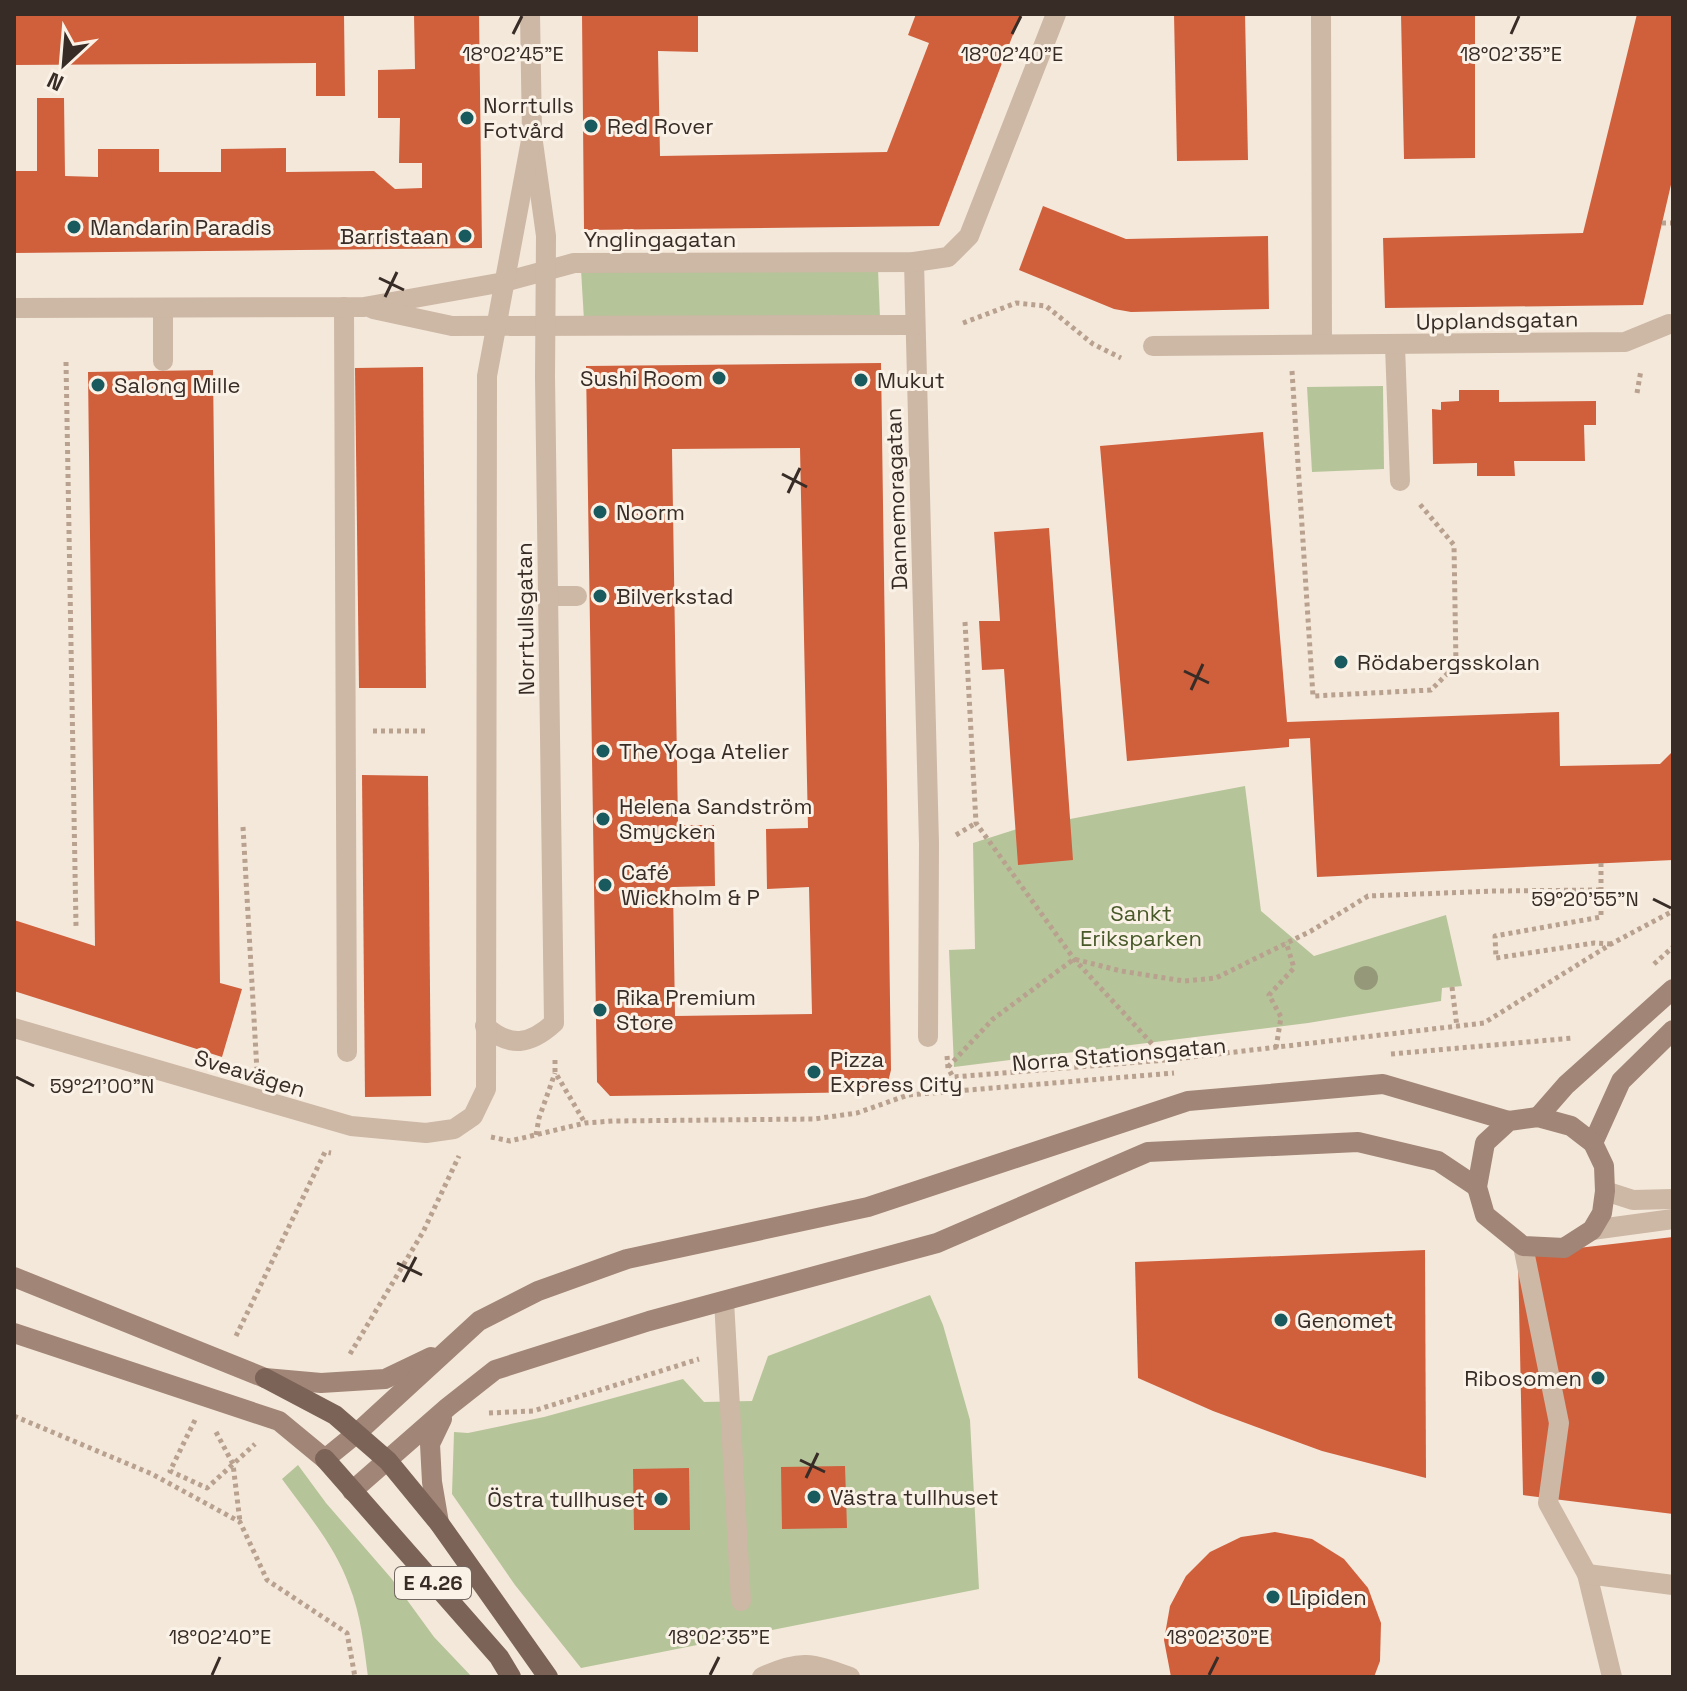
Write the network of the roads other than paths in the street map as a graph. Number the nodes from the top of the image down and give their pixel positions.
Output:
1 (530, 14) edge
2 (1056, 14) edge
3 (1321, 14) edge
4 (532, 135) junction
5 (914, 262) junction
6 (545, 271) junction
7 (504, 282) junction
8 (354, 307) junction
9 (14, 308) edge
10 (163, 308) junction
11 (1672, 320) edge
12 (915, 325) junction
13 (496, 326) junction
14 (545, 326) junction
15 (1322, 343) junction
16 (1153, 346) dead end
17 (1395, 346) junction
18 (163, 361) dead end
19 (1400, 481) road end
20 (548, 596) junction
21 (577, 596) dead end
22 (1673, 989) edge
23 (485, 1026) junction
24 (14, 1028) edge
25 (1673, 1030) edge
26 (928, 1037) dead end
27 (347, 1052) dead end
28 (473, 1116) joint
29 (1538, 1117) junction
30 (1509, 1121) junction
31 (1593, 1143) junction
32 (1477, 1187) junction
33 (1605, 1191) junction
34 (1673, 1199) edge
35 (1673, 1219) edge
36 (1592, 1230) junction
37 (1523, 1246) junction
38 (14, 1277) edge
39 (724, 1301) junction
40 (14, 1333) edge
41 (446, 1350) junction
42 (265, 1378) junction
43 (448, 1407) junction
44 (357, 1433) junction
45 (325, 1459) junction
46 (388, 1461) junction
47 (352, 1491) junction
48 (439, 1523) junction
49 (1587, 1574) junction
50 (1673, 1585) edge
51 (741, 1601) dead end
52 (815, 1673) edge
53 (511, 1677) edge
54 (548, 1677) edge
55 (762, 1677) edge
56 (850, 1677) edge
57 (1612, 1677) edge

1 - 4 street, Norrtullsgatan
2 - 5 street
3 - 15 street
4 - 6 street, Norrtullsgatan
4 - 7 street, Norrtullsgatan
5 - 6 street, Ynglingagatan
5 - 12 street, Dannemoragatan
6 - 7 street, Ynglingagatan
6 - 14 street, Norrtullsgatan
7 - 8 street, Ynglingagatan
7 - 13 street, Norrtullsgatan
8 - 10 street, Ynglingagatan
8 - 13 street, Ynglingagatan
8 - 27 street
9 - 10 street, Ynglingagatan
10 - 18 street
11 - 17 street, Upplandsgatan
12 - 14 street, Ynglingagatan
12 - 26 street, Dannemoragatan
13 - 14 street, Ynglingagatan
13 - 23 street, Norrtullsgatan
14 - 20 street, Norrtullsgatan
15 - 16 street, Upplandsgatan
15 - 17 street, Upplandsgatan
17 - 19 street
20 - 21 street
20 - 23 street, Norrtullsgatan
22 - 29 main road
23 - 28 street, Norrtullsgatan
24 - 28 street, Sveavägen
25 - 31 main road
29 - 30 main road
29 - 31 main road
30 - 32 main road
30 - 41 main road
31 - 33 main road
32 - 37 main road
32 - 39 main road
33 - 34 street
33 - 36 main road
35 - 36 street
36 - 37 main road
37 - 49 street
38 - 42 main road
39 - 43 main road
39 - 51 street
40 - 45 main road
41 - 42 main road
41 - 44 main road
42 - 44 main road
43 - 46 main road
43 - 48 main road
44 - 45 main road
44 - 46 main road
45 - 47 main road, E 4.26
46 - 47 main road
46 - 48 main road
47 - 53 main road, E 4.26
48 - 54 main road
49 - 50 street
49 - 57 street
52 - 55 street
52 - 56 street

